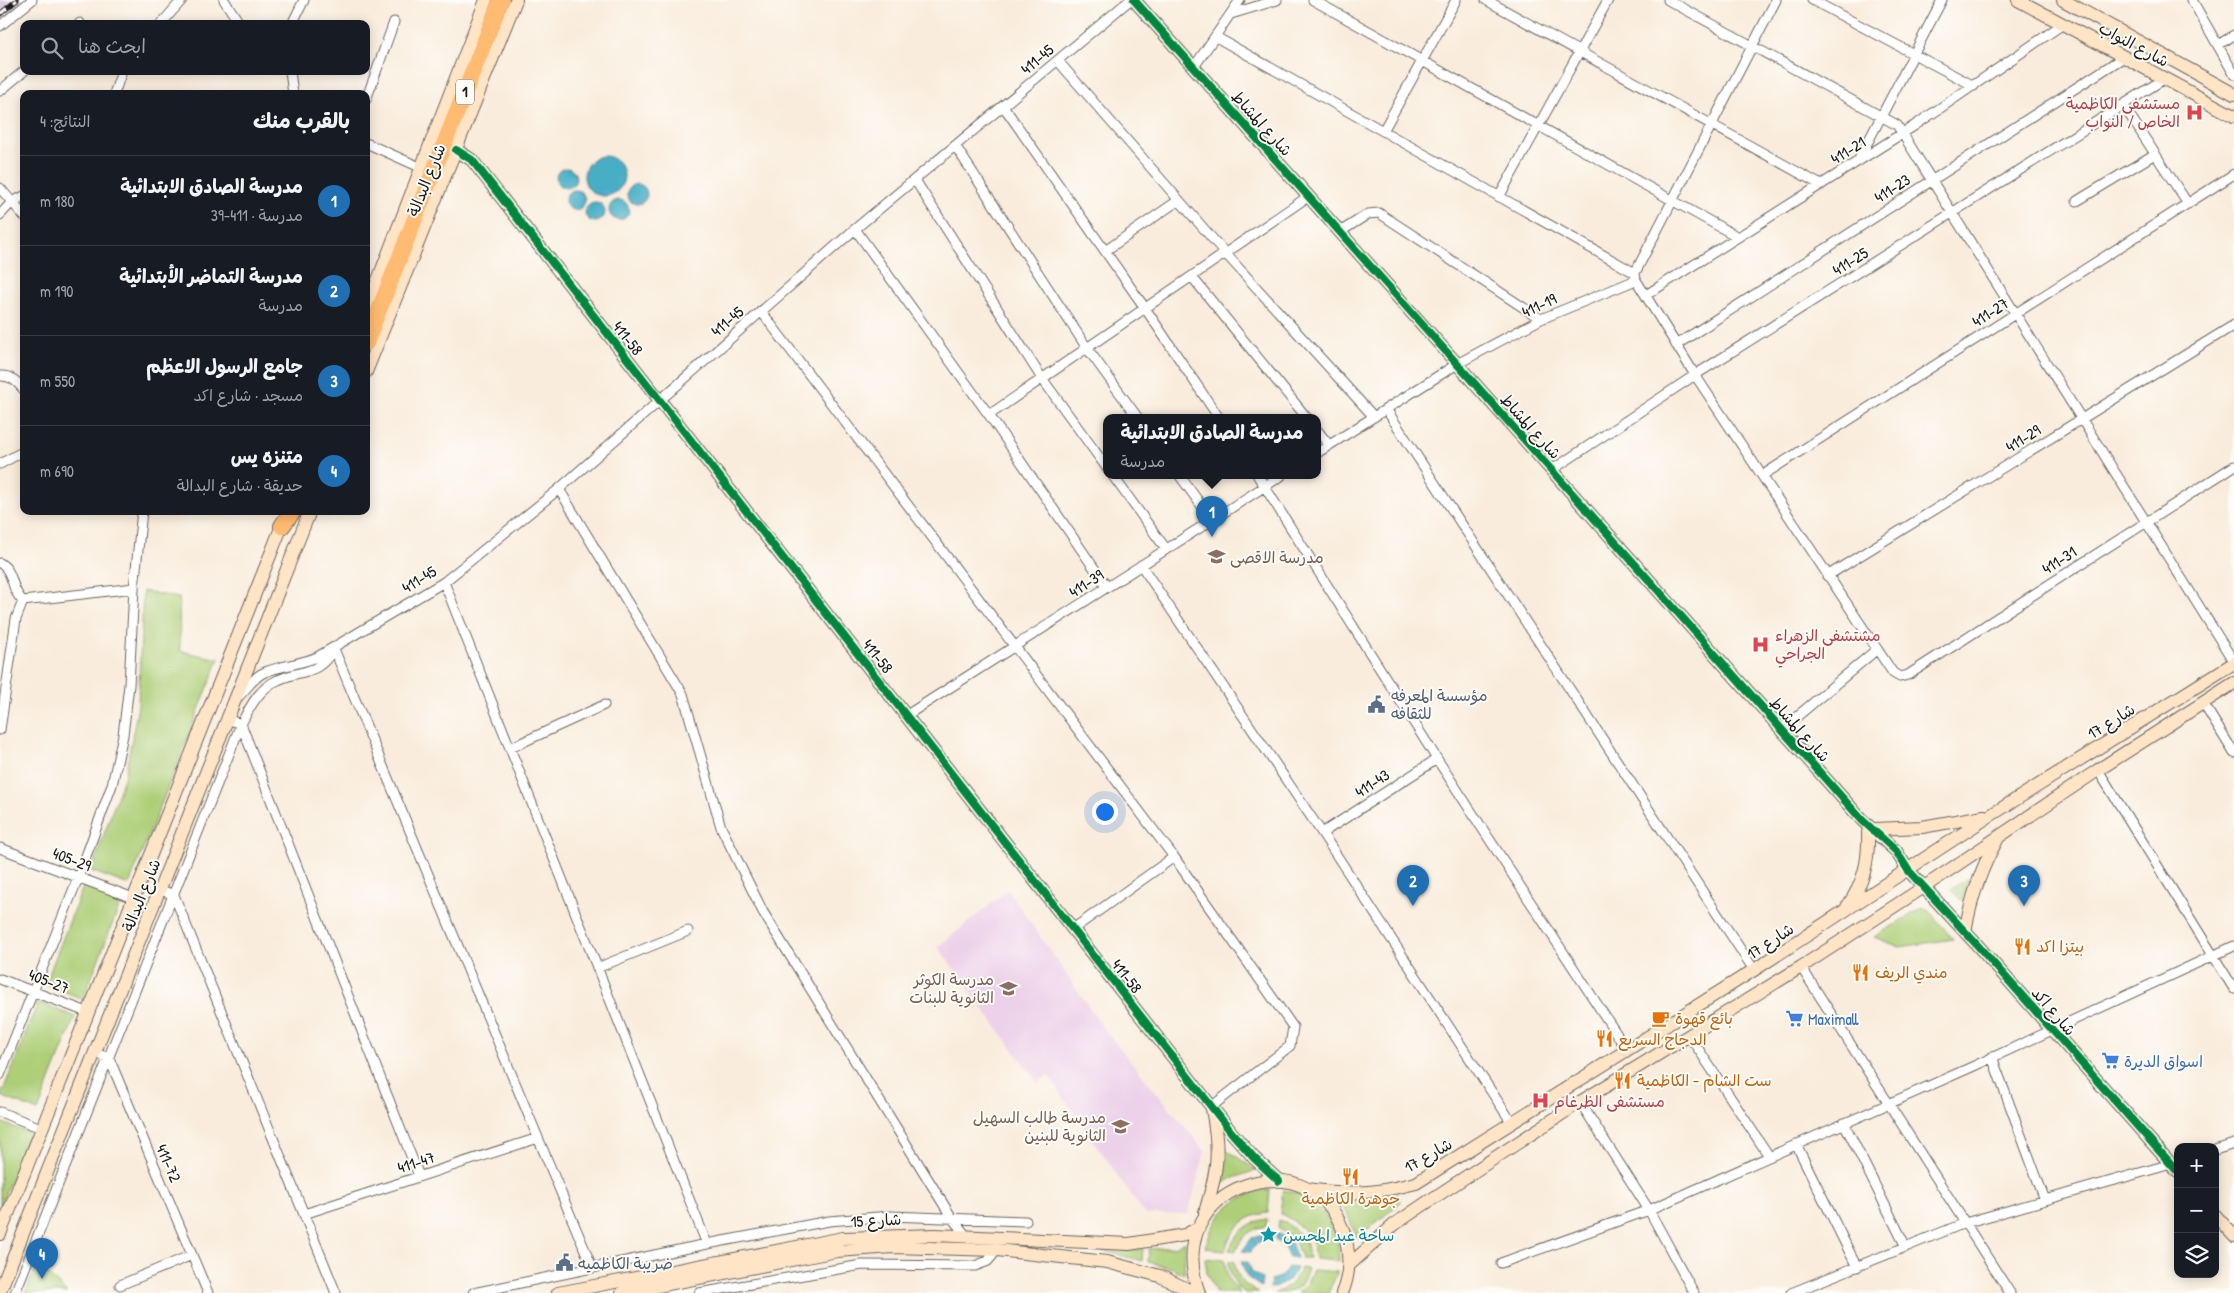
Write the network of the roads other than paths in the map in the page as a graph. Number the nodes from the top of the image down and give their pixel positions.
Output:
1 (32, 0) edge
2 (182, 0) edge
3 (224, 0) edge
4 (304, 0) edge
5 (486, 0) edge
6 (501, 0) edge
7 (516, 0) edge
8 (1130, 0) edge
9 (1134, 0) edge
10 (1240, 0) edge
11 (1277, 0) edge
12 (1313, 0) edge
13 (1456, 0) edge
14 (1486, 0) edge
15 (1608, 0) edge
16 (1668, 0) edge
17 (1776, 0) edge
18 (1812, 0) edge
19 (1942, 0) edge
20 (2018, 0) edge
21 (2063, 0) edge
22 (2192, 0) edge
23 (1231, 14) junction
24 (164, 20) edge
25 (237, 20) edge
26 (294, 20) edge
27 (394, 22) dead end
28 (2063, 24) junction
29 (0, 26) edge
30 (2234, 35) edge
31 (1216, 37) junction
32 (1753, 45) junction
33 (2218, 45) junction
34 (1580, 52) junction
35 (1914, 54) junction
36 (2124, 57) junction
37 (1058, 61) junction
38 (1422, 61) junction
39 (1194, 67) junction
40 (20, 74) edge
41 (2234, 74) edge
42 (121, 75) edge
43 (291, 75) edge
44 (2164, 79) junction
45 (1974, 86) junction
46 (115, 90) edge
47 (292, 90) edge
48 (370, 90) edge
49 (0, 91) edge
50 (2234, 94) edge
51 (2123, 105) junction
52 (1004, 107) junction
53 (1882, 115) junction
54 (2234, 116) edge
55 (1712, 124) junction
56 (1538, 126) junction
57 (1383, 131) junction
58 (1903, 132) junction
59 (370, 144) edge
60 (956, 147) junction
61 (456, 150) junction
62 (2155, 154) junction
63 (1858, 161) junction
64 (422, 168) junction
65 (2234, 174) edge
66 (915, 180) junction
67 (1933, 180) junction
68 (1821, 185) junction
69 (0, 188) edge
70 (1309, 196) junction
71 (1499, 197) junction
72 (20, 198) edge
73 (1179, 200) junction
74 (1672, 200) junction
75 (2077, 201) dead end
76 (12, 202) junction
77 (2188, 204) junction
78 (20, 211) edge
79 (1954, 214) junction
80 (0, 215) edge
81 (855, 229) junction
82 (1340, 232) junction
83 (1738, 237) junction
84 (1105, 252) junction
85 (1225, 253) junction
86 (1192, 276) junction
87 (1635, 277) junction
88 (1646, 295) junction
89 (370, 301) edge
90 (1145, 308) junction
91 (761, 311) junction
92 (2016, 313) junction
93 (1541, 319) junction
94 (2234, 325) edge
95 (370, 333) edge
96 (1676, 345) junction
97 (1086, 348) junction
98 (370, 362) edge
99 (1457, 364) junction
100 (1695, 375) junction
101 (0, 376) edge
102 (1042, 377) junction
103 (20, 386) edge
104 (659, 400) junction
105 (1386, 409) junction
106 (1135, 414) edge
107 (1216, 414) edge
108 (1305, 414) edge
109 (989, 415) junction
110 (1374, 417) junction
111 (2082, 419) junction
112 (1321, 435) edge
113 (1329, 445) junction
114 (1321, 450) edge
115 (20, 452) edge
116 (1103, 462) edge
117 (0, 464) edge
118 (2234, 466) edge
119 (1552, 470) junction
120 (1763, 475) junction
121 (1115, 479) edge
122 (1182, 479) edge
123 (1260, 479) edge
124 (1277, 479) edge
125 (1265, 486) junction
126 (559, 489) junction
127 (142, 515) edge
128 (308, 515) edge
129 (285, 518) edge
130 (1212, 520) junction
131 (2146, 522) junction
132 (1166, 550) junction
133 (0, 563) edge
134 (1141, 565) junction
135 (1827, 576) junction
136 (444, 582) junction
137 (1107, 587) junction
138 (134, 588) junction
139 (23, 601) junction
140 (1016, 646) junction
141 (334, 649) junction
142 (1876, 650) junction
143 (2234, 663) edge
144 (2234, 683) edge
145 (237, 699) junction
146 (2203, 703) junction
147 (604, 705) dead end
148 (907, 715) junction
149 (235, 722) junction
150 (1782, 729) junction
151 (0, 730) edge
152 (510, 748) junction
153 (2234, 753) edge
154 (1437, 759) junction
155 (2098, 770) junction
156 (1991, 815) junction
157 (1871, 831) junction
158 (1322, 833) junction
159 (1999, 836) junction
160 (0, 848) edge
161 (1174, 857) junction
162 (1908, 870) junction
163 (78, 878) junction
164 (140, 881) junction
165 (1924, 888) junction
166 (161, 890) junction
167 (174, 895) junction
168 (133, 898) junction
169 (1844, 912) junction
170 (1073, 929) junction
171 (688, 931) dead end
172 (1965, 932) junction
173 (2234, 946) edge
174 (2213, 955) junction
175 (1802, 967) junction
176 (597, 968) junction
177 (1754, 970) junction
178 (0, 979) edge
179 (2234, 989) edge
180 (33, 991) junction
181 (87, 1012) junction
182 (2052, 1029) junction
183 (1689, 1035) junction
184 (1627, 1050) junction
185 (95, 1053) junction
186 (1992, 1057) junction
187 (109, 1058) junction
188 (0, 1075) edge
189 (1580, 1102) junction
190 (1890, 1103) junction
191 (1211, 1106) junction
192 (0, 1112) edge
193 (1512, 1123) junction
194 (1844, 1123) junction
195 (41, 1128) junction
196 (538, 1138) junction
197 (1796, 1144) junction
198 (2234, 1144) edge
199 (2219, 1149) edge
200 (1769, 1156) junction
201 (2174, 1165) edge
202 (2174, 1166) edge
203 (419, 1176) junction
204 (1279, 1181) junction
205 (1307, 1189) junction
206 (2045, 1200) junction
207 (1649, 1210) junction
208 (304, 1214) junction
209 (1204, 1216) junction
210 (952, 1218) junction
211 (2219, 1219) edge
212 (1026, 1221) dead end
213 (1965, 1224) junction
214 (1198, 1228) junction
215 (0, 1234) edge
216 (2234, 1236) edge
217 (967, 1237) junction
218 (707, 1244) junction
219 (1906, 1247) junction
220 (997, 1250) junction
221 (192, 1255) junction
222 (1501, 1263) dead end
223 (1349, 1265) junction
224 (592, 1267) junction
225 (1858, 1267) junction
226 (120, 1285) dead end
227 (0, 1291) edge
228 (1344, 1291) edge
229 (15, 1293) edge
230 (208, 1293) edge
231 (336, 1293) edge
232 (473, 1293) edge
233 (558, 1293) edge
234 (622, 1293) edge
235 (699, 1293) edge
236 (1197, 1293) edge
237 (1694, 1293) edge
238 (1791, 1293) edge
239 (2010, 1293) edge

1 - 29 street
2 - 24 street
3 - 25 street
4 - 26 street
5 - 64 street, شارع البدالة
6 - 95 highway, 1
7 - 61 street, شارع البدالة
8 - 37 street, 411-45
9 - 39 street, شارع المشاط
10 - 23 street
11 - 23 street
12 - 38 street
13 - 38 street
14 - 34 street
15 - 34 street
16 - 32 street
17 - 32 street
18 - 35 street
19 - 35 street
20 - 28 street, شارع النواب
21 - 50 street, شارع النواب
22 - 33 street
23 - 31 street
27 - 48 street
28 - 36 street, شارع النواب
28 - 45 street, 411-21
30 - 33 street
31 - 39 street
31 - 57 street
32 - 53 street
32 - 55 street
33 - 41 street
34 - 55 street
34 - 56 street
35 - 45 street
35 - 53 street
36 - 44 street, شارع النواب
36 - 67 street, 411-23
37 - 52 street, 411-45
37 - 73 street
38 - 56 street
38 - 57 street
39 - 70 street, شارع المشاط
40 - 49 street
42 - 46 street
43 - 47 street
44 - 51 street, 411-25
44 - 54 street, شارع النواب
45 - 58 street, 411-21
51 - 62 street
51 - 79 street, 411-25
52 - 60 street, 411-45
52 - 84 street
53 - 58 street
53 - 63 street
55 - 68 street
55 - 74 street
56 - 71 street
56 - 74 street
57 - 71 street
58 - 63 street, 411-21
58 - 67 street
59 - 64 street
60 - 66 street, 411-45
60 - 97 street
61 - 98 street, شارع البدالة
61 - 104 street, 411-58
62 - 75 street
62 - 77 street
63 - 68 street, 411-21
64 - 89 street, شارع البدالة
65 - 77 street, 411-27
66 - 81 street, 411-45
66 - 102 street
67 - 79 street
67 - 96 street, 411-23
68 - 83 street, 411-21
69 - 76 street
70 - 82 street, شارع المشاط
70 - 85 street
71 - 87 street
72 - 76 street
73 - 84 street
73 - 85 street
74 - 83 street
74 - 87 street
76 - 78 street
76 - 80 street
77 - 92 street, 411-27
79 - 92 street
79 - 100 street, 411-25
81 - 91 street, 411-45
81 - 109 street
82 - 93 street
82 - 99 street, شارع المشاط
83 - 88 street, 411-21
84 - 90 street
85 - 86 street
85 - 110 street
86 - 90 street
86 - 108 street
87 - 88 street
87 - 93 street, 411-19
88 - 96 street
90 - 97 street
90 - 107 street
91 - 104 street, 411-45
91 - 140 street
92 - 111 street
92 - 120 street, 411-27
93 - 99 street, 411-19
94 - 111 street, 411-29
96 - 100 street
97 - 102 street
97 - 106 street
99 - 105 street
99 - 119 street, شارع المشاط
100 - 119 street, 411-25
100 - 120 street
101 - 103 street
102 - 109 street
102 - 116 street
104 - 126 street, 411-45
104 - 148 street, 411-58
105 - 110 street
105 - 177 street
109 - 137 street
110 - 113 street
111 - 131 street
111 - 135 street, 411-29
112 - 113 street
113 - 114 street
115 - 117 street
118 - 131 street, 411-31
119 - 150 street, شارع المشاط
120 - 135 street
121 - 132 street
122 - 130 street
123 - 125 street
124 - 125 street, 411-39
125 - 130 street, 411-39
125 - 154 street
126 - 136 street, 411-45
126 - 210 street
127 - 138 street
128 - 145 street, شارع البدالة
129 - 164 street, شارع البدالة
130 - 132 street, 411-39
131 - 142 street, 411-31
131 - 143 street
132 - 134 street, 411-39
133 - 139 street
134 - 137 street, 411-39
134 - 158 street
135 - 142 street
136 - 141 street, 411-45
136 - 152 street
137 - 140 street, 411-39
138 - 139 street
138 - 163 street
139 - 151 street
140 - 148 street, 411-39
140 - 161 street
141 - 145 street
141 - 149 street
141 - 196 street
142 - 150 street
143 - 156 street, شارع 17
144 - 146 street
145 - 149 street, شارع البدالة
146 - 153 street
146 - 155 street
147 - 152 street
148 - 170 street, 411-58
149 - 166 street, شارع البدالة
149 - 167 street
149 - 203 street
150 - 157 street, شارع المشاط
152 - 176 street
154 - 158 street, 411-43
154 - 184 street
155 - 159 street
155 - 174 street
156 - 157 street
156 - 162 street, شارع 17
157 - 162 street, شارع المشاط
157 - 169 street
158 - 193 street
159 - 165 street
159 - 172 street
160 - 163 street, 405-29
161 - 170 street
161 - 191 street
162 - 165 street, شارع اكد
162 - 169 street, شارع 17
163 - 168 street, 405-29
163 - 180 street
164 - 166 street
164 - 168 street, شارع البدالة
165 - 172 street, شارع اكد
165 - 175 street
166 - 167 street
166 - 185 street, شارع البدالة
167 - 187 street
167 - 208 street
168 - 181 street, شارع البدالة
169 - 177 street, شارع 17
170 - 191 street, 411-58
171 - 176 street
172 - 182 street, شارع اكد
173 - 174 street
174 - 179 street
174 - 182 street
175 - 183 street
175 - 190 street
176 - 218 street
177 - 184 street, شارع 17
178 - 180 street, 405-27
180 - 181 street, 405-27
180 - 188 street
181 - 195 street, شارع البدالة
182 - 186 street
182 - 201 street, شارع اكد
183 - 189 street
183 - 200 street
184 - 193 street, شارع 17
185 - 187 street
185 - 227 street, شارع البدالة
186 - 190 street
186 - 206 street
187 - 221 street, 411-72
187 - 229 street
189 - 207 street
189 - 223 street
190 - 194 street
190 - 213 street
191 - 204 street, 411-58
191 - 209 street
192 - 195 street
193 - 205 street, شارع 17
194 - 197 street
194 - 219 street
195 - 215 street, شارع البدالة
196 - 203 street, 411-47
196 - 224 street
197 - 200 street
197 - 225 street
198 - 199 street
200 - 207 street
202 - 206 street
203 - 208 street, 411-47
204 - 205 street
204 - 209 street
205 - 223 street
206 - 213 street
207 - 222 street
207 - 237 street
208 - 231 street
209 - 214 street
210 - 212 street
210 - 217 street
210 - 218 street
211 - 216 street
213 - 219 street
213 - 239 street
214 - 217 street, شارع 15
214 - 236 street
217 - 233 street, شارع 15
218 - 224 street
219 - 225 street
220 - 234 street, شارع 15
220 - 235 street
220 - 236 street, شارع 15
221 - 226 street
221 - 230 street, 411-72
223 - 228 street
224 - 232 street
225 - 238 street

